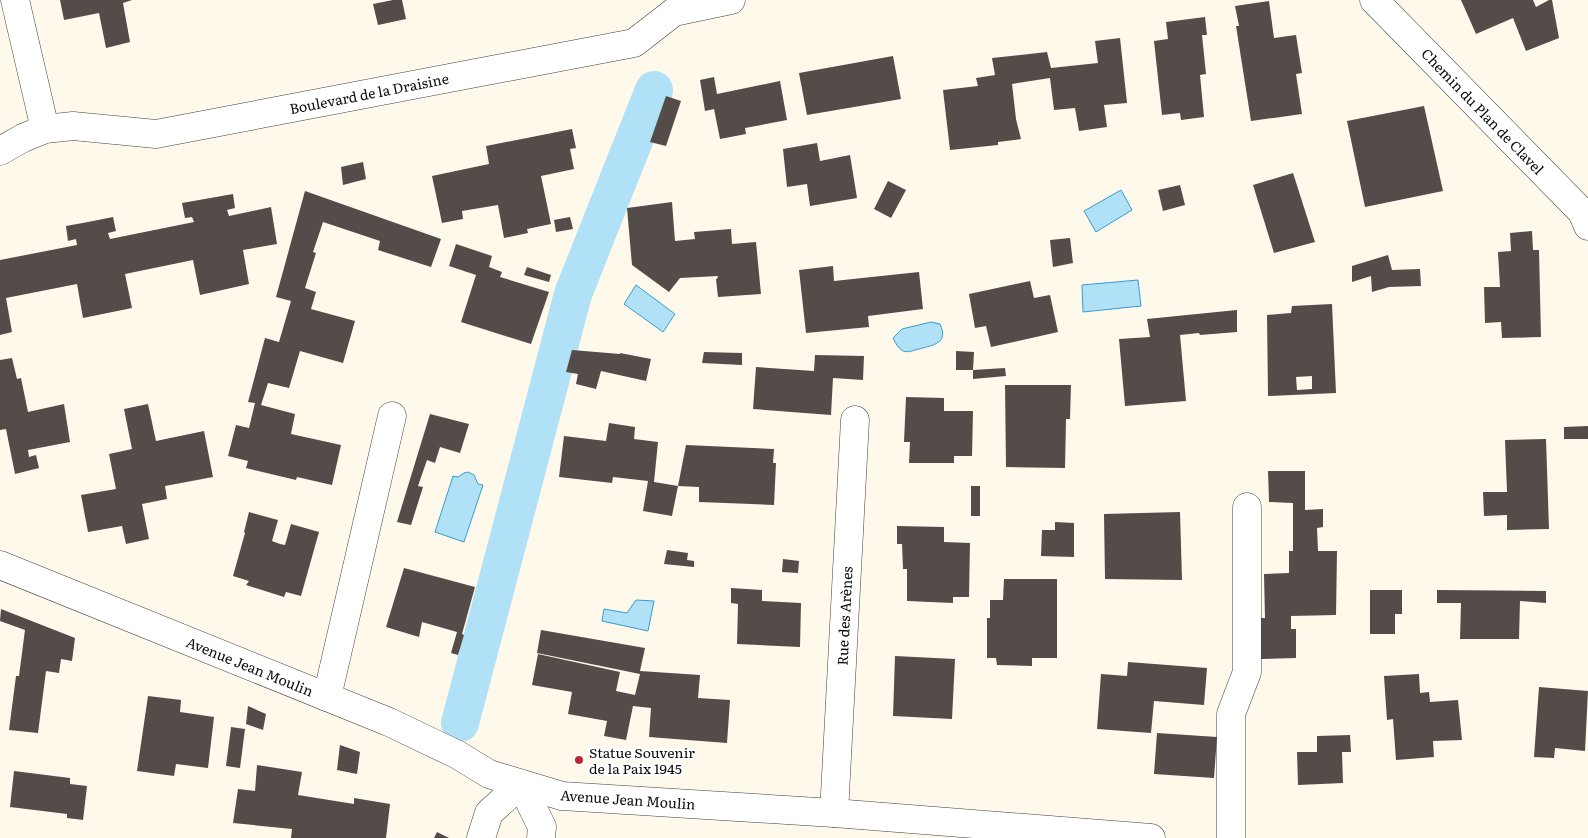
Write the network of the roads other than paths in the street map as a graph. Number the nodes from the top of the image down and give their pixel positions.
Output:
1 (15, 0) edge
2 (730, 0) edge
3 (1374, 0) edge
4 (44, 128) junction
5 (0, 151) edge
6 (1588, 226) edge
7 (392, 416) dead end
8 (855, 420) dead end
9 (1247, 507) dead end
10 (0, 565) edge
11 (327, 698) junction
12 (521, 784) junction
13 (834, 813) junction
14 (481, 838) edge
15 (541, 838) edge
16 (1151, 838) edge
17 (1231, 838) edge

1 - 4 street
2 - 4 street, Boulevard de la Draisine
3 - 6 street, Chemin du Plan de Clavel
4 - 5 street, Boulevard de la Draisine
7 - 11 street
8 - 13 street, Rue des Arènes
9 - 17 street
10 - 11 street, Avenue Jean Moulin
11 - 12 street, Avenue Jean Moulin
12 - 13 street, Avenue Jean Moulin
12 - 14 street
12 - 15 street
13 - 16 street, Avenue Jean Moulin

